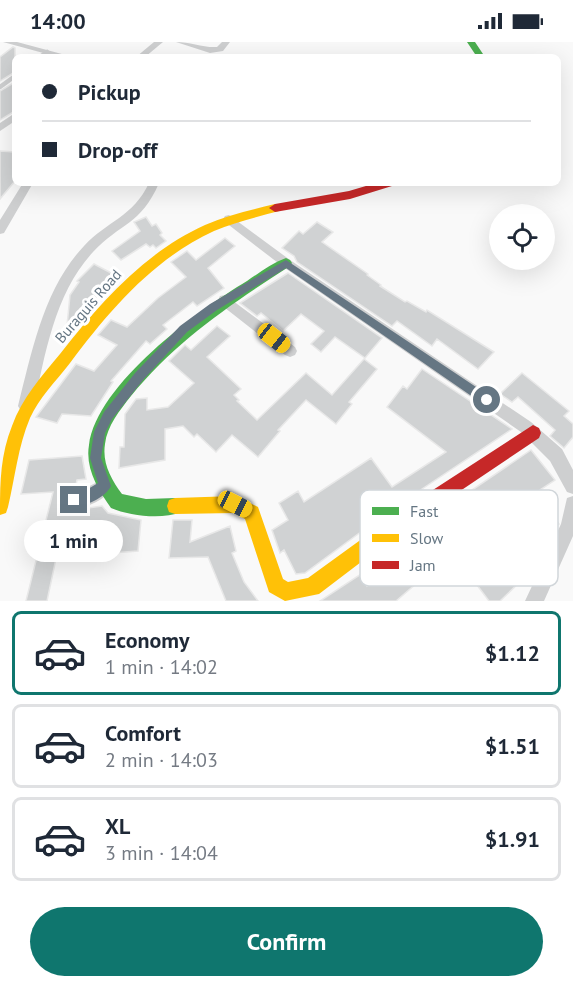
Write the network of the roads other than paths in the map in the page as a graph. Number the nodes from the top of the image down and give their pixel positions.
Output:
1 (159, 42) edge
2 (180, 42) edge
3 (226, 42) edge
4 (10, 43) edge
5 (0, 52) edge
6 (43, 54) edge
7 (144, 54) edge
8 (12, 119) edge
9 (0, 129) edge
10 (26, 186) edge
11 (153, 186) edge
12 (378, 186) edge
13 (230, 219) junction
14 (0, 230) edge
15 (286, 263) junction
16 (225, 300) junction
17 (290, 351) dead end
18 (24, 414) junction
19 (532, 433) junction
20 (105, 486) junction
21 (573, 486) edge
22 (447, 490) edge
23 (74, 500) dead end
24 (573, 504) edge
25 (0, 507) edge
26 (571, 526) edge
27 (360, 551) edge
28 (558, 552) edge
29 (541, 586) edge
30 (534, 601) edge

1 - 7 street
2 - 3 street
4 - 5 street
4 - 6 street
8 - 9 street
10 - 14 street
11 - 18 street
12 - 13 street, Buraguis Road
13 - 15 street
13 - 18 street, Buraguis Road
15 - 16 street
15 - 19 street
16 - 17 street
16 - 20 street
18 - 25 street, Buraguis Road
19 - 21 street
19 - 22 street
20 - 23 street
20 - 27 street
24 - 26 street
26 - 28 street
29 - 30 street

